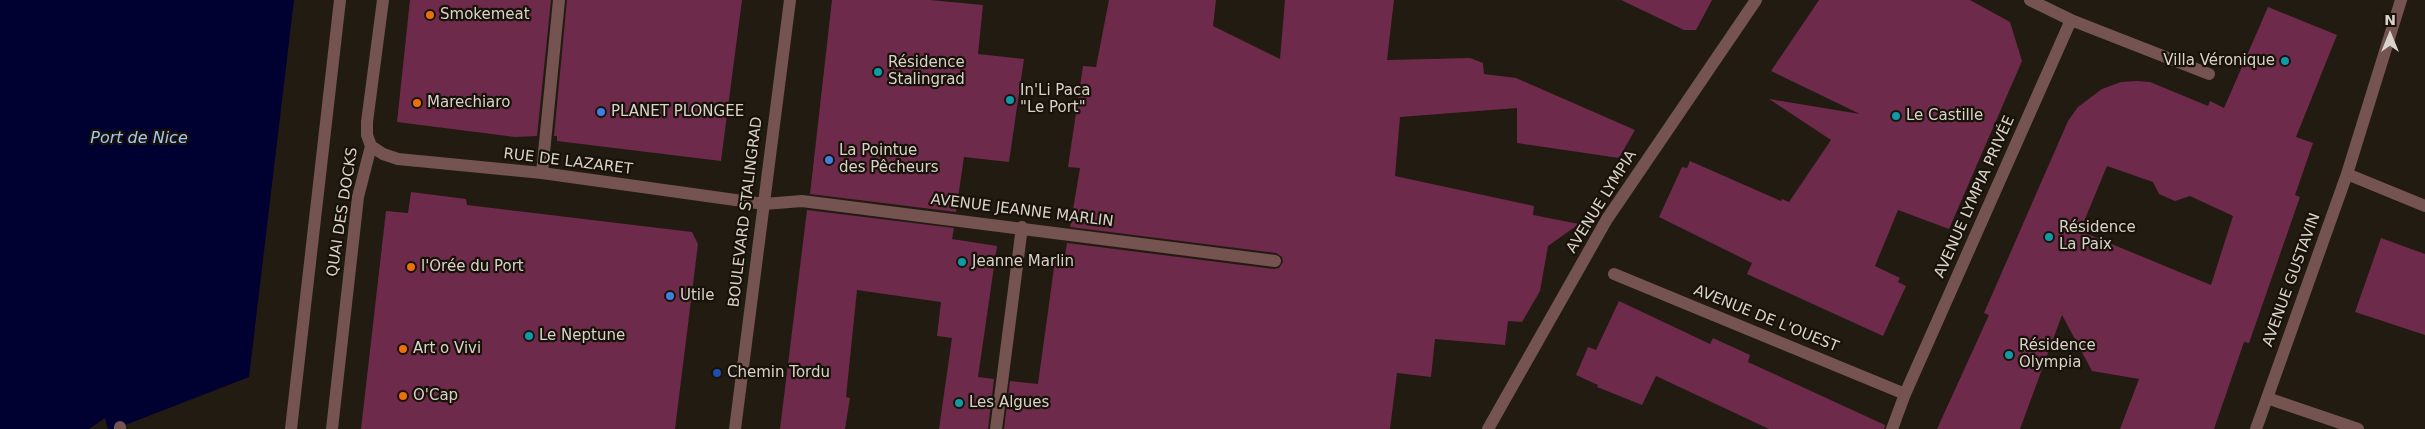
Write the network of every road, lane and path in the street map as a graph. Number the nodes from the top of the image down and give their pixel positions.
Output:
1 (340, 0) edge
2 (384, 0) edge
3 (559, 0) edge
4 (790, 0) edge
5 (1756, 0) edge
6 (2030, 0) edge
7 (2402, 0) edge
8 (2071, 20) junction
9 (2209, 74) dead end
10 (371, 146) junction
11 (542, 173) junction
12 (2347, 174) junction
13 (764, 204) junction
14 (2425, 206) edge
15 (1022, 227) junction
16 (1275, 261) dead end
17 (1614, 274) dead end
18 (1905, 394) junction
19 (2267, 398) junction
20 (291, 429) edge
21 (332, 429) edge
22 (735, 429) edge
23 (996, 429) edge
24 (1488, 429) edge
25 (1892, 429) edge
26 (2256, 429) edge
27 (2358, 429) edge

1 - 20 street
2 - 10 street, QUAI DES DOCKS
3 - 11 street
4 - 13 street, BOULEVARD STALINGRAD
5 - 24 street, AVENUE LYMPIA
6 - 8 street
7 - 12 street, AVENUE GUSTAVIN
8 - 9 street
8 - 18 street, AVENUE LYMPIA PRIVÉE
10 - 11 street, RUE DE LAZARET
10 - 21 street, QUAI DES DOCKS
11 - 13 street, RUE DE LAZARET
12 - 14 street
12 - 19 street, AVENUE GUSTAVIN
13 - 15 street, AVENUE JEANNE MARLIN
13 - 22 street, BOULEVARD STALINGRAD
15 - 16 street, AVENUE JEANNE MARLIN
15 - 23 street
17 - 18 street, AVENUE DE L'OUEST
18 - 25 street, AVENUE LYMPIA PRIVÉE
19 - 26 street, AVENUE GUSTAVIN
19 - 27 street

